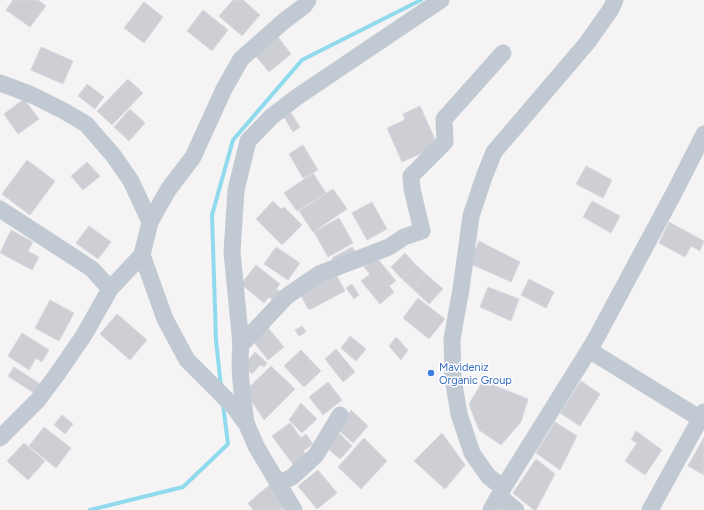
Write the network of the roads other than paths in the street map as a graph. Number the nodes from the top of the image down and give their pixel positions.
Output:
1 (308, 0) edge
2 (441, 0) edge
3 (610, 3) edge
4 (503, 53) dead end
5 (0, 83) edge
6 (704, 134) edge
7 (0, 209) edge
8 (150, 222) junction
9 (142, 255) junction
10 (110, 289) junction
11 (241, 345) junction
12 (589, 350) junction
13 (340, 415) dead end
14 (703, 417) edge
15 (6, 422) edge
16 (247, 425) junction
17 (0, 438) edge
18 (278, 484) junction
19 (497, 498) edge
20 (294, 510) edge
21 (516, 510) edge
22 (650, 510) edge

1 - 8 street
2 - 11 street
3 - 19 street
4 - 11 street
5 - 8 street
6 - 12 street
7 - 10 street
8 - 9 street
9 - 10 street
9 - 16 street
10 - 15 street
11 - 16 street
12 - 14 street
12 - 19 street
13 - 18 street
14 - 22 street
15 - 17 street
16 - 18 street
18 - 20 street
19 - 21 street

